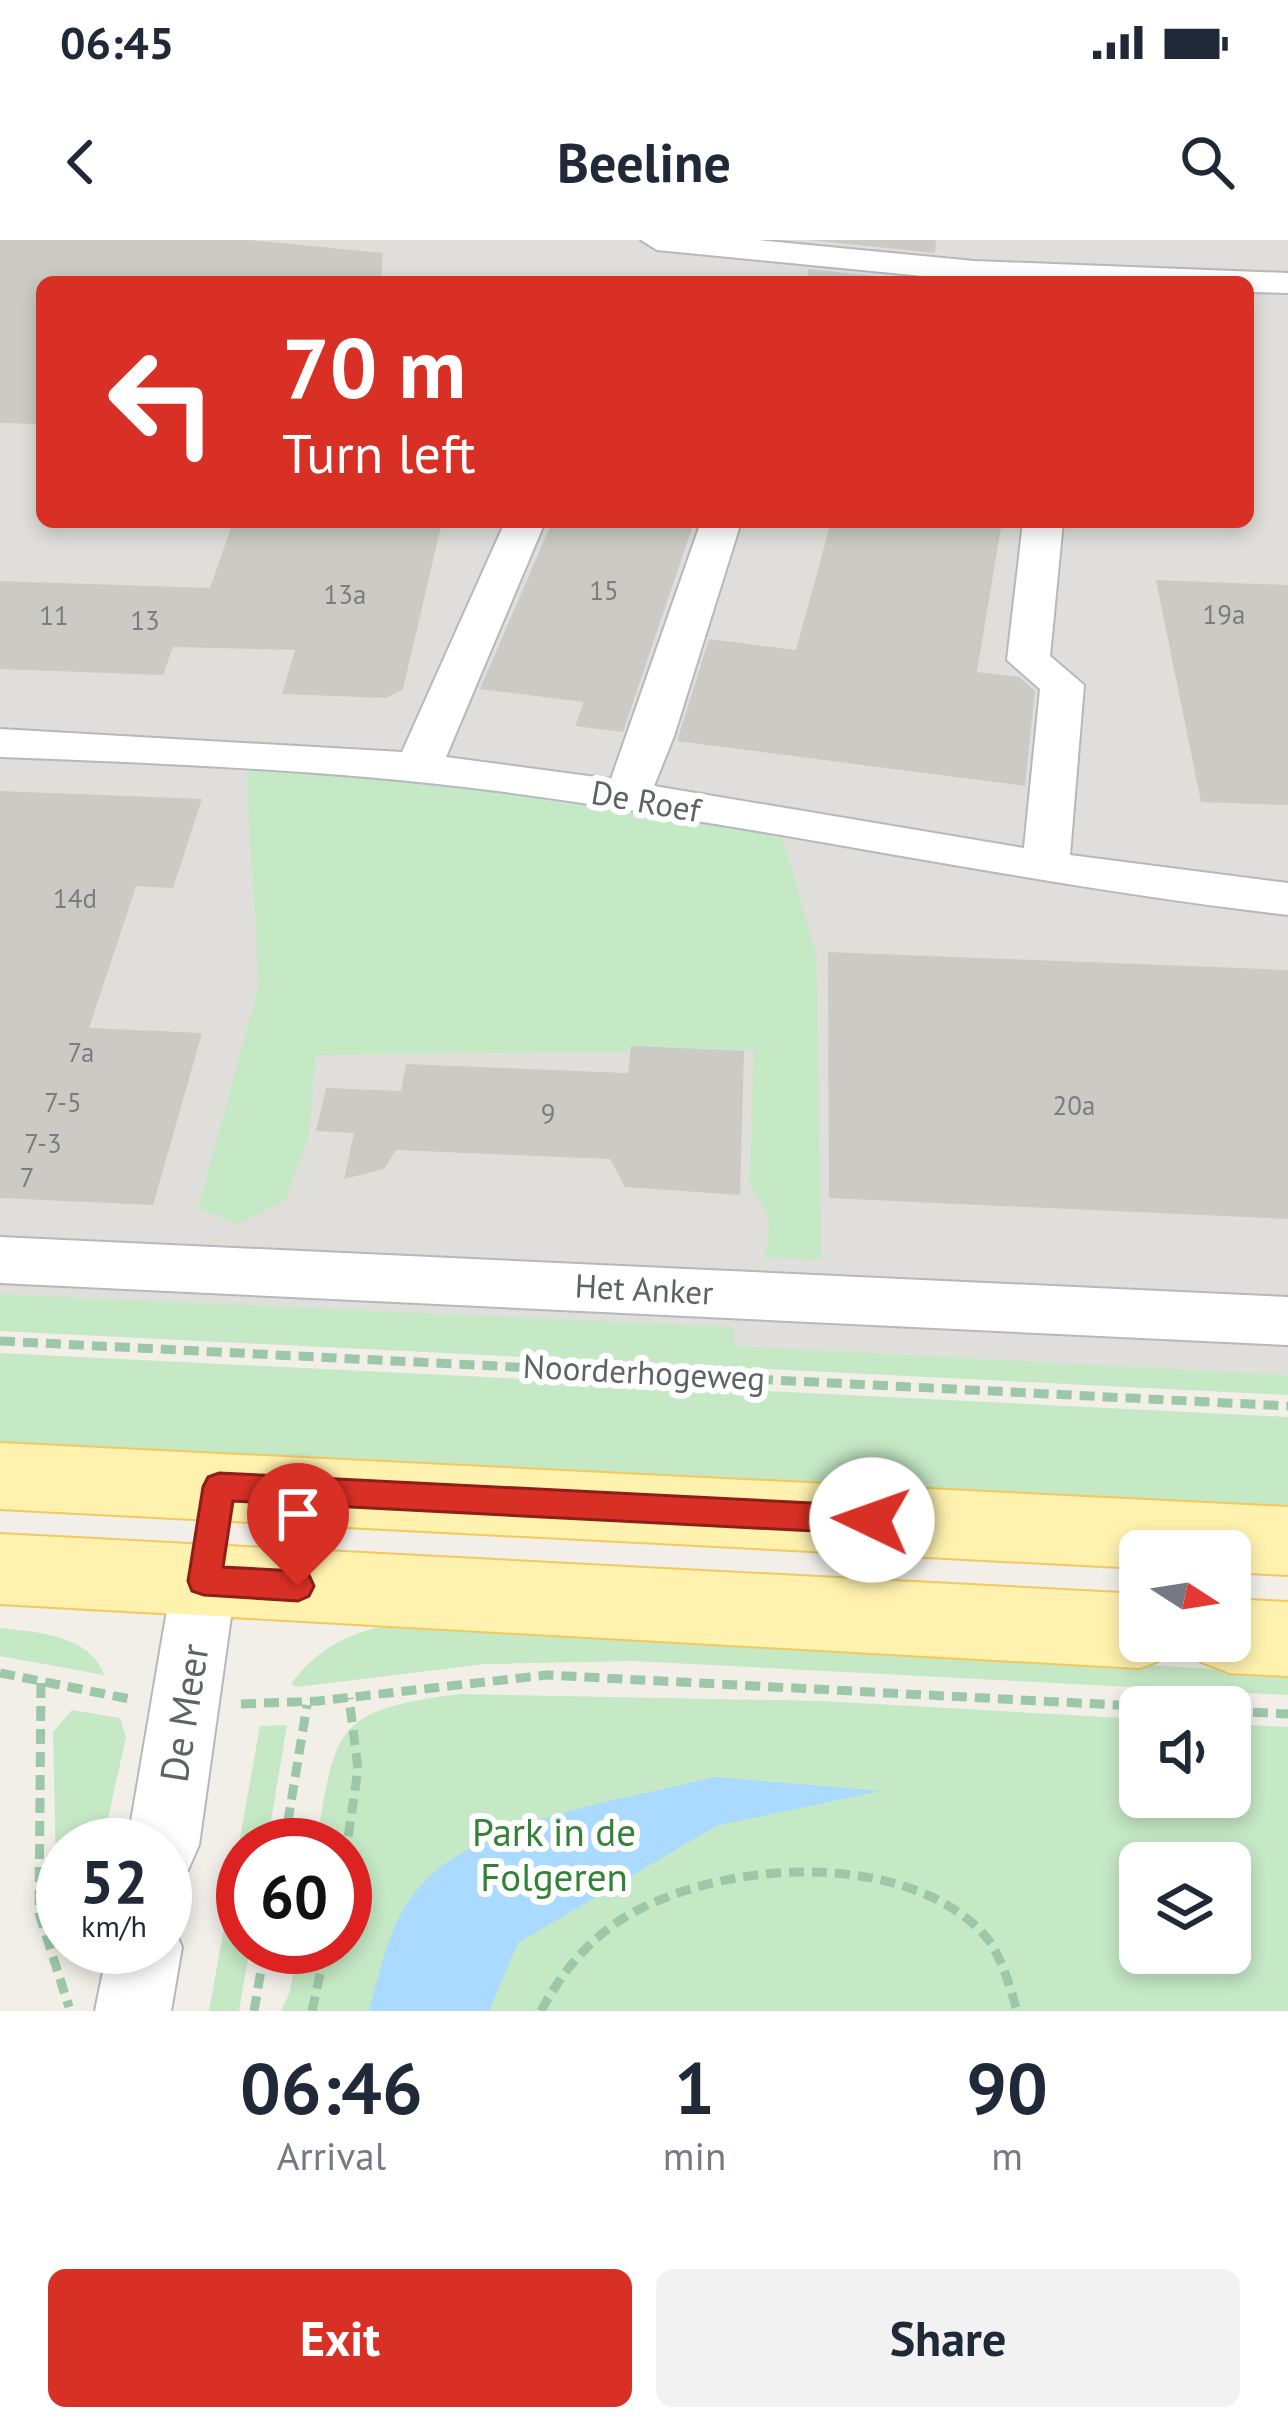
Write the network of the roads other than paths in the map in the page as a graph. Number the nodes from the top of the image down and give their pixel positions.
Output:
1 (657, 240) edge
2 (1090, 276) edge
3 (1254, 282) edge
4 (1288, 283) edge
5 (522, 528) edge
6 (720, 528) edge
7 (1042, 528) edge
8 (0, 743) edge
9 (417, 771) junction
10 (626, 797) junction
11 (1043, 867) junction
12 (1288, 899) edge
13 (0, 1260) edge
14 (1288, 1321) edge
15 (0, 1476) edge
16 (219, 1487) junction
17 (1288, 1541) edge
18 (0, 1570) edge
19 (204, 1581) junction
20 (1119, 1630) edge
21 (1251, 1637) edge
22 (1288, 1640) edge
23 (168, 1818) edge
24 (140, 1974) edge
25 (134, 2011) edge

1 - 2 street
3 - 4 street
5 - 9 street
6 - 10 street
7 - 11 street
8 - 9 street, De Roef
9 - 10 street, De Roef
10 - 11 street, De Roef
11 - 12 street, De Roef
13 - 14 street, Het Anker
15 - 16 main road
16 - 17 main road
16 - 19 main road
18 - 19 main road
19 - 20 main road
19 - 23 street, De Meer
21 - 22 main road
24 - 25 street

